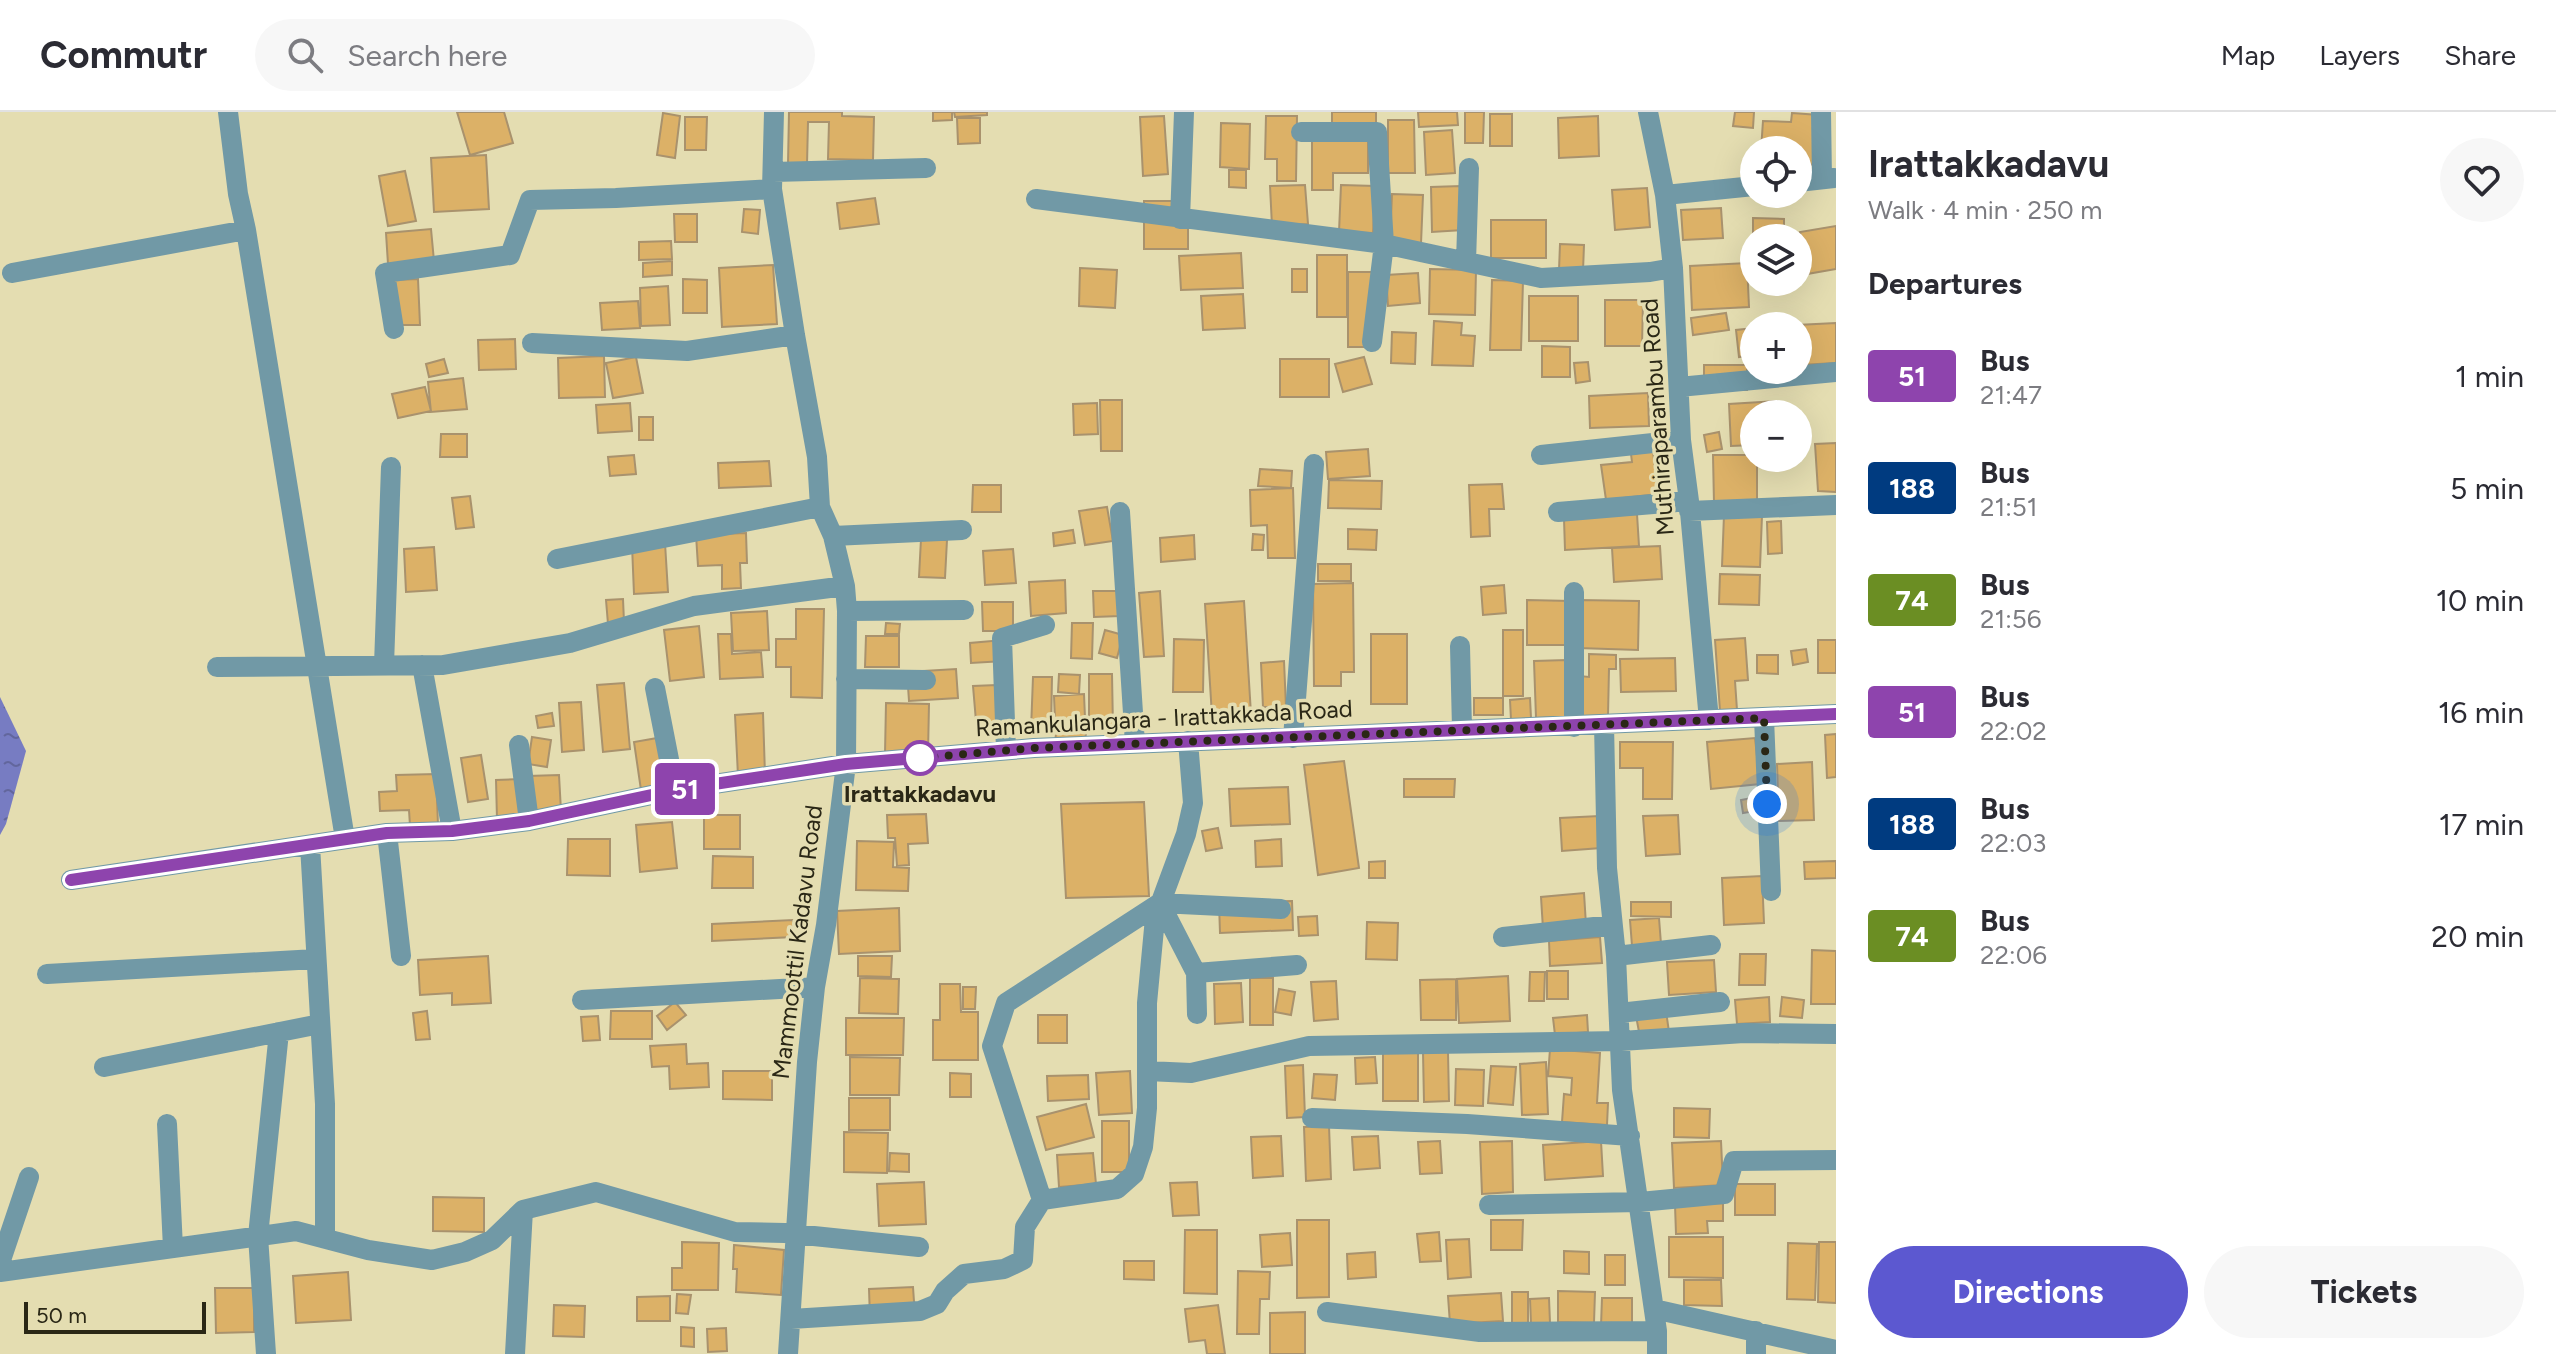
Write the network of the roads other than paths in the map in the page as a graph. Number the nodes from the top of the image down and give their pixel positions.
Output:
1 (228, 112) edge
2 (774, 112) edge
3 (1184, 112) edge
4 (1648, 112) edge
5 (1821, 112) edge
6 (1301, 132) dead end
7 (926, 168) dead end
8 (1469, 168) dead end
9 (1829, 178) edge
10 (772, 180) junction
11 (1740, 187) edge
12 (1665, 195) junction
13 (1036, 199) dead end
14 (1180, 219) junction
15 (246, 230) junction
16 (1384, 244) junction
17 (1466, 262) junction
18 (1673, 268) junction
19 (12, 273) dead end
20 (394, 329) dead end
21 (795, 335) junction
22 (1372, 342) dead end
23 (532, 343) dead end
24 (1836, 372) edge
25 (1679, 387) junction
26 (1681, 440) junction
27 (1541, 455) dead end
28 (1314, 464) dead end
29 (391, 467) dead end
30 (1836, 505) edge
31 (1689, 506) junction
32 (820, 507) junction
33 (1120, 512) dead end
34 (1558, 512) dead end
35 (962, 530) dead end
36 (833, 536) junction
37 (557, 559) dead end
38 (845, 586) junction
39 (1574, 592) dead end
40 (964, 610) dead end
41 (847, 611) junction
42 (1045, 625) dead end
43 (1460, 646) dead end
44 (384, 665) junction
45 (422, 665) junction
46 (316, 666) junction
47 (217, 667) dead end
48 (846, 679) junction
49 (926, 680) dead end
50 (655, 688) dead end
51 (1836, 714) edge
52 (1764, 718) junction
53 (1709, 720) junction
54 (1604, 724) junction
55 (1574, 727) junction
56 (1462, 729) junction
57 (1293, 738) junction
58 (1188, 741) junction
59 (1135, 744) junction
60 (519, 745) dead end
61 (1006, 750) junction
62 (846, 764) junction
63 (675, 790) junction
64 (529, 821) junction
65 (452, 831) junction
66 (387, 833) junction
67 (345, 839) junction
68 (310, 845) junction
69 (71, 880) dead end
70 (1771, 891) dead end
71 (1160, 903) junction
72 (1281, 909) dead end
73 (1612, 925) junction
74 (1503, 937) dead end
75 (1711, 945) dead end
76 (401, 956) dead end
77 (1616, 956) junction
78 (316, 959) junction
79 (1297, 965) dead end
80 (1196, 973) junction
81 (47, 974) dead end
82 (815, 987) junction
83 (582, 1000) dead end
84 (1720, 1002) dead end
85 (1619, 1013) junction
86 (1197, 1014) dead end
87 (320, 1024) junction
88 (279, 1032) junction
89 (1836, 1034) edge
90 (1621, 1041) junction
91 (104, 1067) dead end
92 (1147, 1071) junction
93 (1312, 1118) dead end
94 (167, 1124) dead end
95 (1630, 1136) junction
96 (1836, 1160) edge
97 (29, 1177) dead end
98 (1042, 1200) junction
99 (1640, 1202) junction
100 (1489, 1205) dead end
101 (523, 1210) junction
102 (7, 1218) edge
103 (795, 1235) junction
104 (258, 1236) junction
105 (325, 1239) junction
106 (919, 1247) dead end
107 (173, 1248) junction
108 (0, 1263) edge
109 (0, 1272) edge
110 (1654, 1309) junction
111 (1327, 1312) dead end
112 (791, 1319) junction
113 (1657, 1331) junction
114 (1756, 1331) junction
115 (1480, 1332) junction
116 (1836, 1350) edge
117 (266, 1354) edge
118 (515, 1354) edge
119 (788, 1354) edge
120 (1479, 1354) edge
121 (1657, 1354) edge
122 (1756, 1354) edge

1 - 15 street
2 - 10 street, Mammoottil Kadavu Road
3 - 14 street
4 - 12 street, Muthiraparambu Road
5 - 9 street
6 - 16 street
7 - 10 street
8 - 17 street
10 - 20 street
10 - 21 street, Mammoottil Kadavu Road
11 - 12 street
12 - 18 street, Muthiraparambu Road
13 - 14 street
14 - 16 street
15 - 19 street
15 - 46 street
16 - 17 street
16 - 22 street
17 - 18 street
18 - 25 street, Muthiraparambu Road
21 - 23 street
21 - 32 street, Mammoottil Kadavu Road
24 - 25 street
25 - 26 street, Muthiraparambu Road
26 - 27 street
26 - 31 street, Muthiraparambu Road
28 - 57 street
29 - 44 street
30 - 31 street
31 - 34 street
31 - 53 street, Muthiraparambu Road
32 - 36 street, Mammoottil Kadavu Road
32 - 37 street
33 - 59 street
35 - 36 street
36 - 38 street, Mammoottil Kadavu Road
38 - 41 street, Mammoottil Kadavu Road
38 - 45 street
39 - 55 street
40 - 41 street
41 - 48 street, Mammoottil Kadavu Road
42 - 61 street
43 - 56 street
44 - 45 street
44 - 46 street
45 - 65 street
46 - 47 street
46 - 67 street
48 - 49 street
48 - 62 street, Mammoottil Kadavu Road
50 - 63 street
51 - 52 street, Ramankulangara - Irattakkada Road
52 - 53 street, Ramankulangara - Irattakkada Road
52 - 70 street
53 - 54 street, Ramankulangara - Irattakkada Road
54 - 55 street, Ramankulangara - Irattakkada Road
54 - 73 street
55 - 56 street, Ramankulangara - Irattakkada Road
56 - 57 street, Ramankulangara - Irattakkada Road
57 - 58 street, Ramankulangara - Irattakkada Road
58 - 59 street, Ramankulangara - Irattakkada Road
58 - 71 street
59 - 61 street, Ramankulangara - Irattakkada Road
60 - 64 street
61 - 62 street, Ramankulangara - Irattakkada Road
62 - 63 street, Ramankulangara - Irattakkada Road
62 - 82 street, Mammoottil Kadavu Road
63 - 64 street, Ramankulangara - Irattakkada Road
64 - 65 street, Ramankulangara - Irattakkada Road
65 - 66 street, Ramankulangara - Irattakkada Road
66 - 67 street, Ramankulangara - Irattakkada Road
66 - 76 street
67 - 68 street, Ramankulangara - Irattakkada Road
68 - 69 street, Ramankulangara - Irattakkada Road
68 - 78 street
71 - 72 street
71 - 80 street
71 - 92 street
71 - 98 street
73 - 74 street
73 - 77 street
75 - 77 street
77 - 85 street
78 - 81 street
78 - 87 street
79 - 80 street
80 - 86 street
82 - 83 street
82 - 103 street, Mammoottil Kadavu Road
84 - 85 street
85 - 90 street
87 - 88 street
87 - 105 street
88 - 91 street
88 - 104 street
89 - 90 street
90 - 92 street
90 - 95 street
92 - 98 street
93 - 95 street
94 - 107 street
95 - 99 street
96 - 99 street
97 - 102 street
98 - 112 street
99 - 100 street
99 - 110 street
101 - 103 street
101 - 105 street
101 - 118 street
102 - 108 street
103 - 106 street
103 - 112 street, Mammoottil Kadavu Road
104 - 105 street
104 - 107 street
104 - 117 street
107 - 109 street
110 - 113 street
110 - 114 street
111 - 115 street
112 - 119 street, Mammoottil Kadavu Road
113 - 115 street
113 - 121 street
114 - 116 street
114 - 122 street
115 - 120 street

